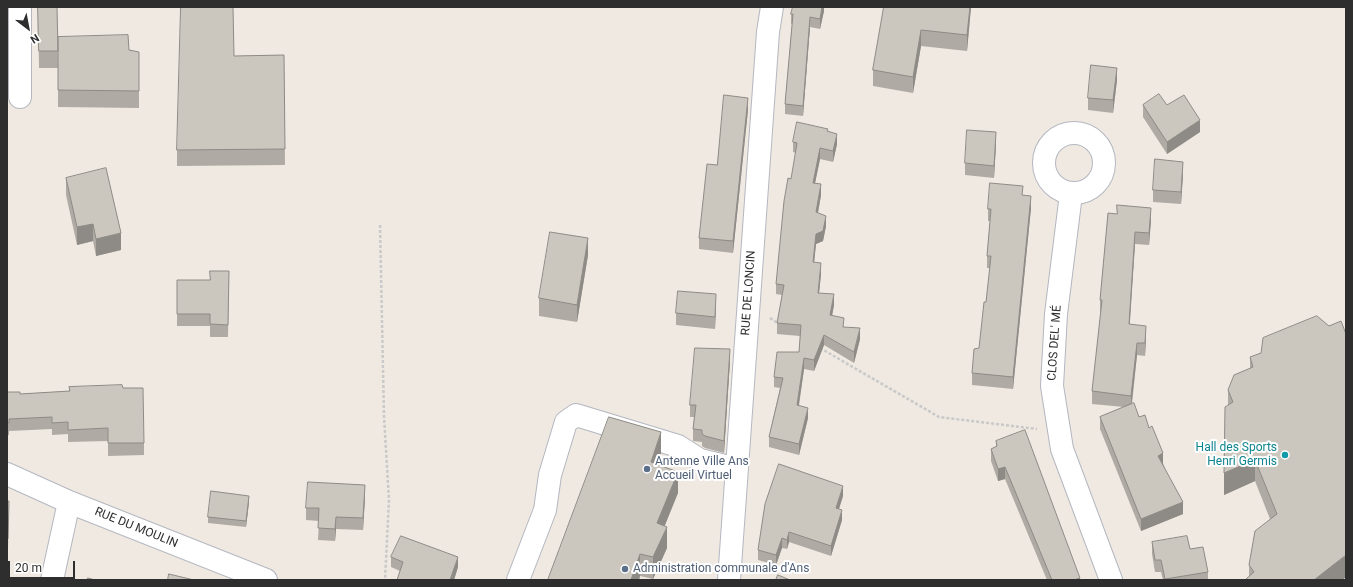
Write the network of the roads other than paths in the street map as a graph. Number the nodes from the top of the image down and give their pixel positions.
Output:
1 (20, 7) edge
2 (772, 7) edge
3 (20, 97) dead end
4 (1071, 194) dead end
5 (737, 469) junction
6 (7, 474) edge
7 (69, 502) junction
8 (52, 580) edge
9 (266, 580) edge
10 (518, 580) edge
11 (729, 580) edge
12 (1111, 580) edge

1 - 3 street
2 - 5 street, RUE DE LONCIN
4 - 12 street, CLOS DEL' MÉ
5 - 10 street
5 - 11 street, RUE DE LONCIN
6 - 7 street, RUE DU MOULIN
7 - 8 street
7 - 9 street, RUE DU MOULIN

